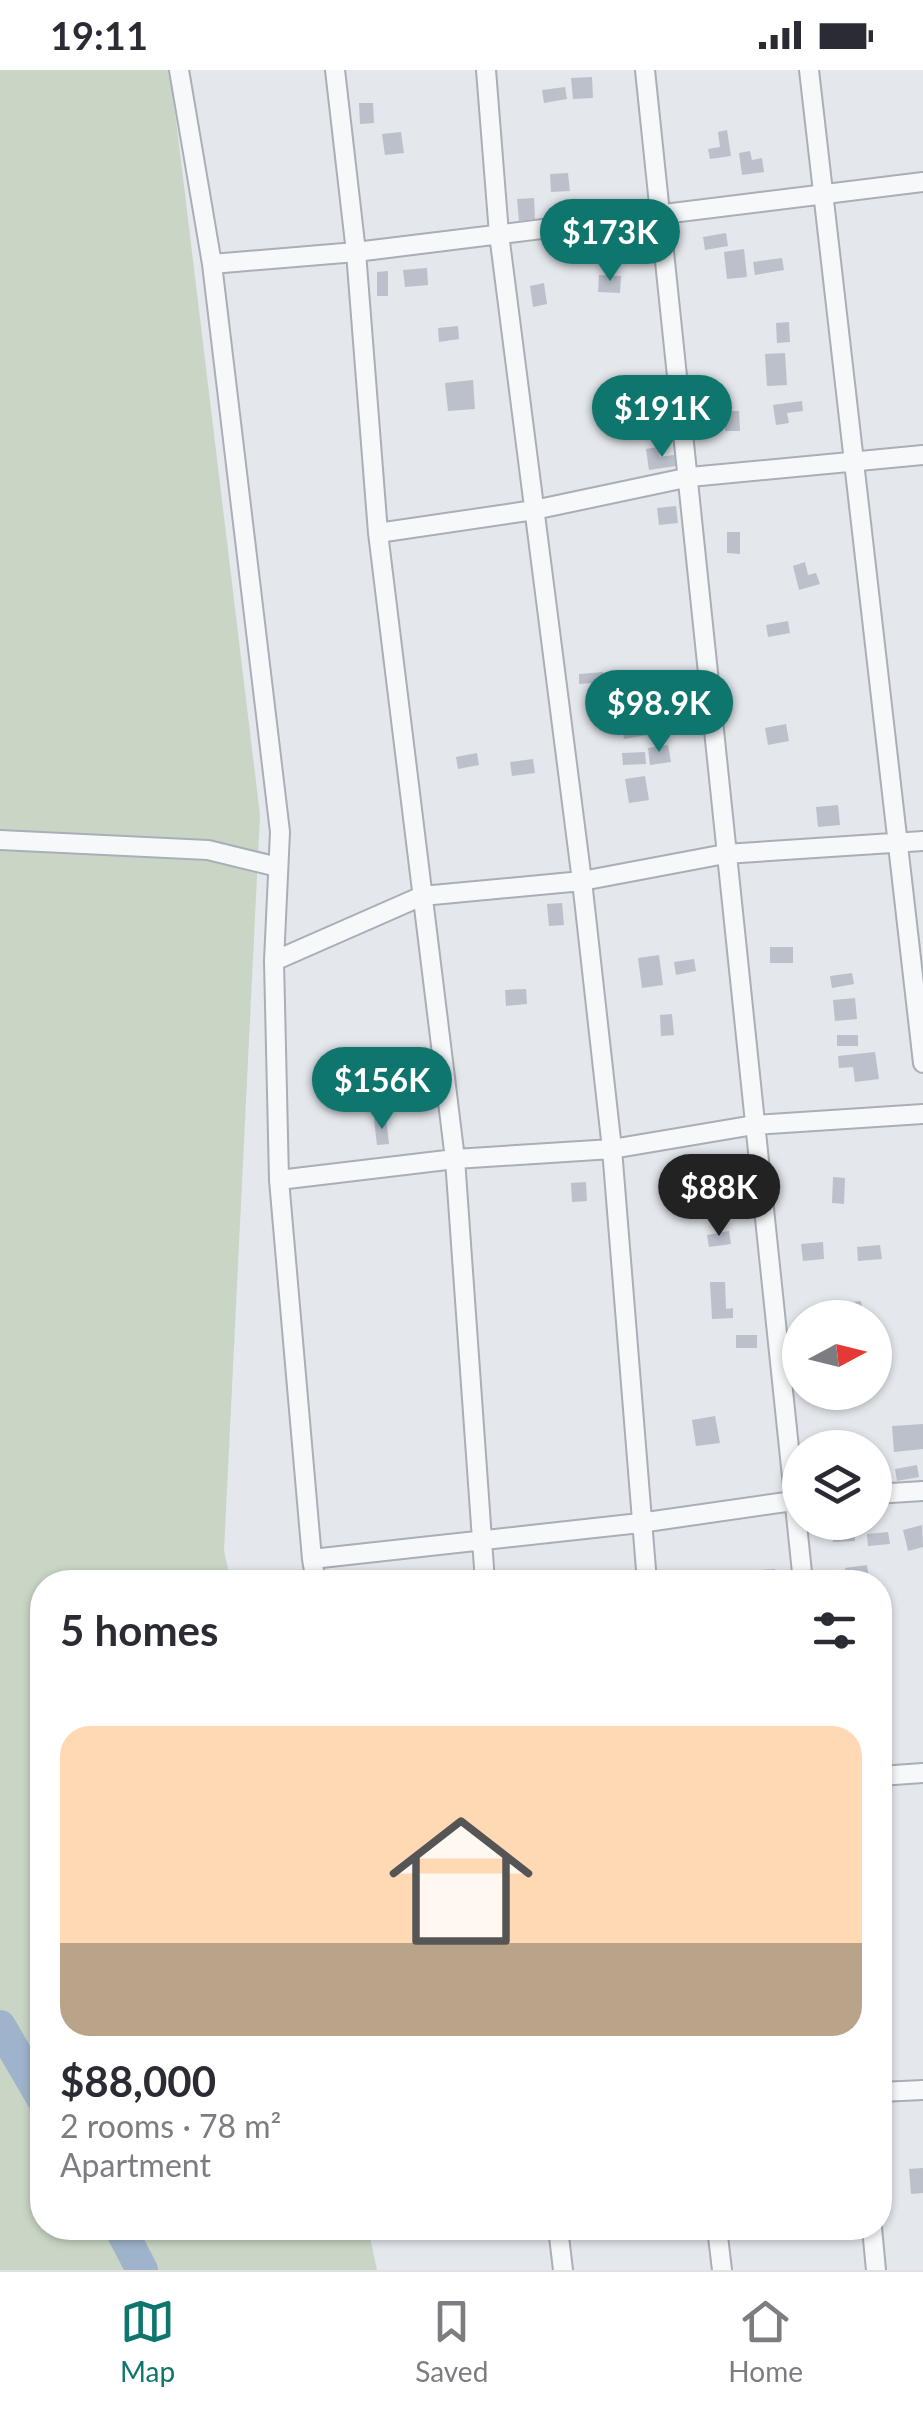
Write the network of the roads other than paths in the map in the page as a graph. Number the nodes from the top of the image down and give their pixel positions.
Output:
1 (179, 70) edge
2 (335, 70) edge
3 (486, 70) edge
4 (646, 70) edge
5 (809, 70) edge
6 (923, 182) edge
7 (824, 194) junction
8 (662, 212) junction
9 (499, 234) junction
10 (356, 252) junction
11 (212, 264) junction
12 (923, 454) edge
13 (855, 460) junction
14 (690, 477) junction
15 (534, 510) junction
16 (378, 533) junction
17 (0, 840) edge
18 (923, 841) edge
19 (899, 844) junction
20 (725, 854) junction
21 (278, 868) junction
22 (582, 880) junction
23 (422, 896) junction
24 (274, 961) junction
25 (923, 1063) edge
26 (923, 1114) edge
27 (754, 1125) junction
28 (612, 1149) junction
29 (454, 1160) junction
30 (279, 1180) junction
31 (789, 1430) edge
32 (923, 1491) edge
33 (892, 1493) edge
34 (782, 1502) edge
35 (640, 1524) junction
36 (800, 1540) edge
37 (480, 1541) junction
38 (312, 1559) junction
39 (314, 1570) edge
40 (484, 1570) edge
41 (646, 1570) edge
42 (802, 1570) edge
43 (923, 1773) edge
44 (892, 1775) edge
45 (923, 2090) edge
46 (892, 2091) edge
47 (559, 2240) edge
48 (718, 2240) edge
49 (873, 2240) edge
50 (563, 2270) edge
51 (722, 2270) edge
52 (876, 2270) edge

1 - 11 street
2 - 10 street
3 - 9 street
4 - 8 street
5 - 7 street
6 - 7 street
7 - 8 street
7 - 13 street
8 - 9 street
8 - 14 street
9 - 10 street
9 - 15 street
10 - 11 street
10 - 16 street
11 - 21 street
12 - 13 street
13 - 14 street
13 - 19 street
14 - 15 street
14 - 20 street
15 - 16 street
15 - 22 street
16 - 23 street
17 - 21 street
18 - 19 street
19 - 20 street
19 - 25 street
20 - 22 street
20 - 27 street
21 - 24 street
22 - 23 street
22 - 28 street
23 - 24 street
23 - 29 street
24 - 30 street
26 - 27 street
27 - 28 street
27 - 31 street
28 - 29 street
28 - 35 street
29 - 30 street
29 - 37 street
30 - 38 street
32 - 33 street
34 - 35 street
35 - 37 street
35 - 41 street
36 - 42 street
37 - 38 street
37 - 40 street
38 - 39 street
43 - 44 street
45 - 46 street
47 - 50 street
48 - 51 street
49 - 52 street

